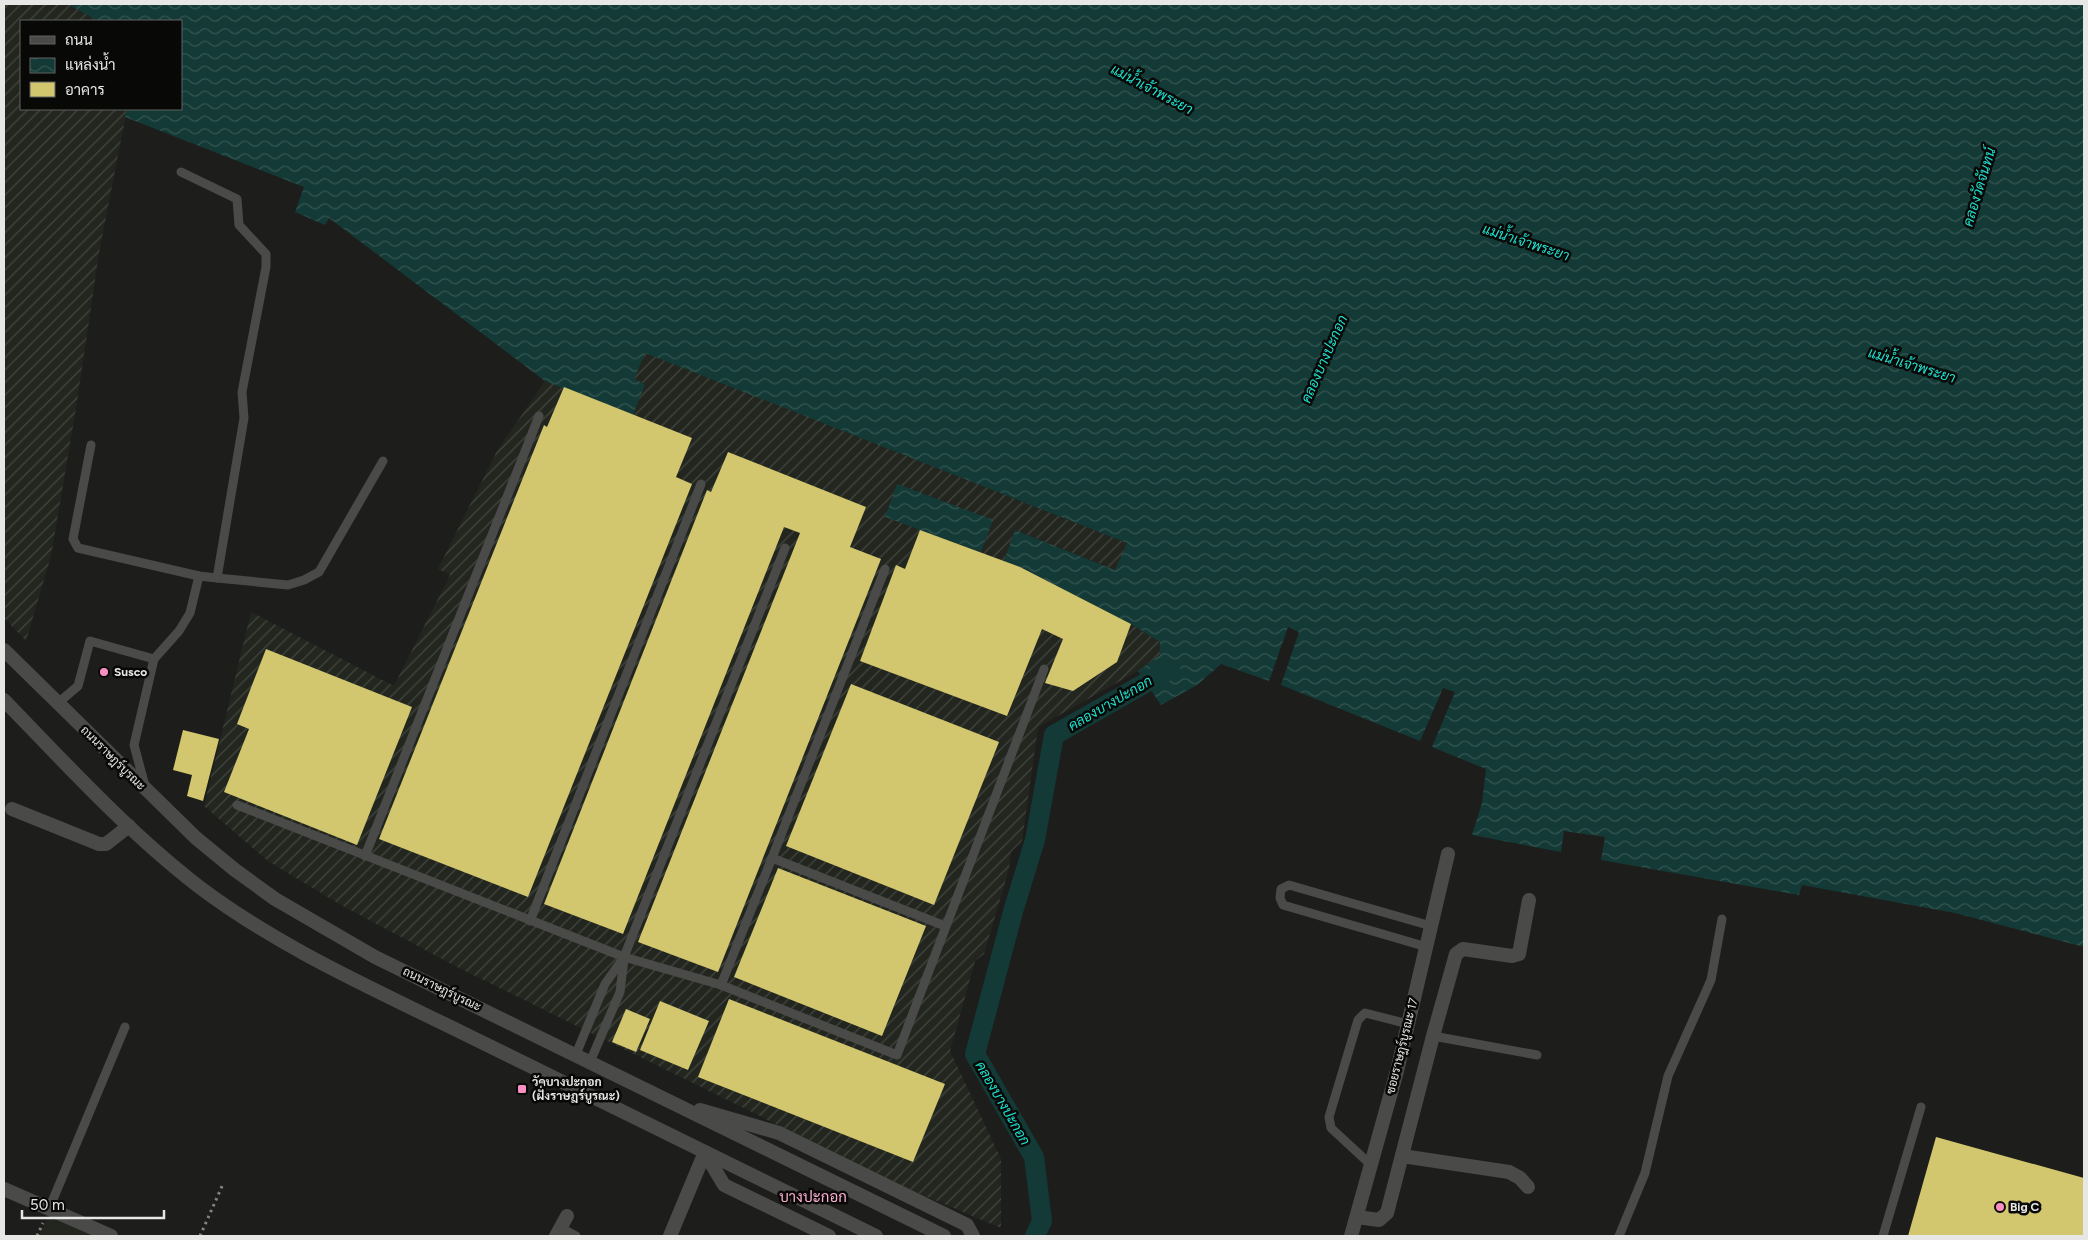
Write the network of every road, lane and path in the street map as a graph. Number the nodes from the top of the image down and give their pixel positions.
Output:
1 (181, 172) dead end
2 (539, 416) dead end
3 (91, 445) dead end
4 (383, 461) dead end
5 (701, 484) dead end
6 (785, 548) dead end
7 (885, 569) dead end
8 (199, 576) junction
9 (217, 578) junction
10 (4, 650) edge
11 (154, 659) junction
12 (1044, 669) dead end
13 (4, 700) edge
14 (58, 703) junction
15 (146, 791) junction
16 (237, 805) dead end
17 (12, 809) dead end
18 (129, 826) junction
19 (1448, 854) dead end
20 (365, 856) junction
21 (772, 858) junction
22 (1529, 900) dead end
23 (1722, 919) dead end
24 (530, 921) junction
25 (945, 926) junction
26 (1431, 926) junction
27 (1427, 947) junction
28 (624, 957) junction
29 (721, 985) junction
30 (1408, 1024) junction
31 (125, 1027) dead end
32 (1433, 1036) junction
33 (576, 1054) junction
34 (1537, 1055) dead end
35 (590, 1062) junction
36 (666, 1100) junction
37 (1921, 1107) dead end
38 (705, 1152) junction
39 (1402, 1156) junction
40 (1371, 1165) junction
41 (223, 1184) dead end
42 (1528, 1187) dead end
43 (4, 1189) edge
44 (49, 1209) junction
45 (1357, 1216) junction
46 (561, 1227) edge
47 (111, 1236) edge
48 (200, 1236) edge
49 (576, 1236) edge
50 (670, 1236) edge
51 (828, 1236) edge
52 (876, 1236) edge
53 (944, 1236) edge
54 (973, 1236) edge
55 (1351, 1236) edge
56 (1619, 1236) edge
57 (1883, 1236) edge

1 - 9 lane
2 - 20 lane
3 - 8 lane
4 - 9 lane
5 - 24 lane
6 - 28 lane
7 - 21 lane
8 - 9 lane
8 - 11 lane
10 - 14 main road, ถนนราษฎร์บูรณะ
11 - 14 lane
11 - 15 lane
12 - 25 lane
13 - 18 main road
14 - 15 main road, ถนนราษฎร์บูรณะ
15 - 33 main road, ถนนราษฎร์บูรณะ
16 - 20 lane
17 - 18 main road
18 - 38 main road
19 - 26 main road, ซอยราษฎร์บูรณะ 17
20 - 24 lane
21 - 25 lane
21 - 29 lane
22 - 32 main road
23 - 56 lane
24 - 28 lane
25 - 29 lane
26 - 27 main road, ซอยราษฎร์บูรณะ 17
26 - 27 lane
27 - 30 main road, ซอยราษฎร์บูรณะ 17
28 - 29 lane
28 - 33 lane
28 - 35 lane
30 - 40 main road, ซอยราษฎร์บูรณะ 17
30 - 40 lane
31 - 44 lane
32 - 34 lane
32 - 39 main road
33 - 35 main road, ถนนราษฎร์บูรณะ
35 - 36 main road, ถนนราษฎร์บูรณะ
36 - 53 main road, ถนนราษฎร์บูรณะ
36 - 54 main road
37 - 57 lane
38 - 50 main road
38 - 51 main road
38 - 52 main road
39 - 42 main road
39 - 45 main road
40 - 45 main road, ซอยราษฎร์บูรณะ 17
41 - 48 path
43 - 44 main road
44 - 47 main road
45 - 55 main road, ซอยราษฎร์บูรณะ 17
46 - 49 lane

